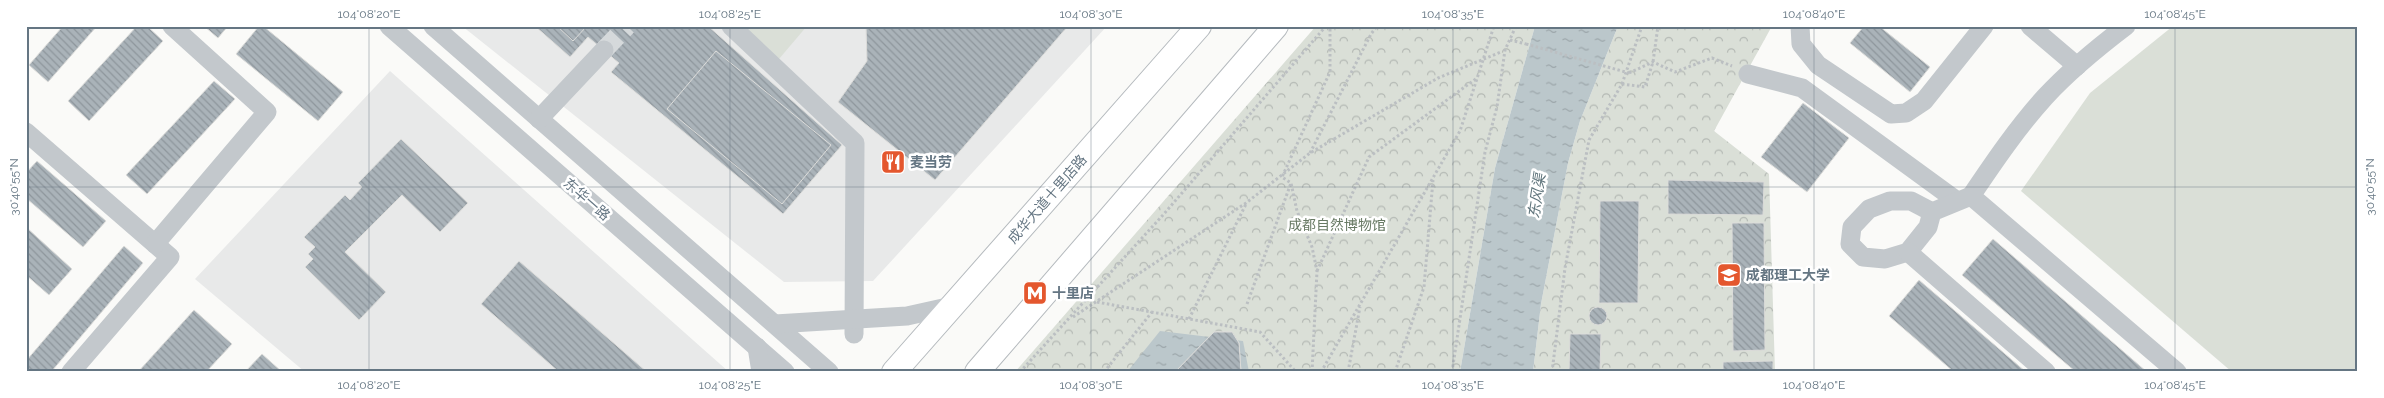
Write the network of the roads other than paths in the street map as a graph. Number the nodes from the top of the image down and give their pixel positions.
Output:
1 (172, 26) edge
2 (433, 26) edge
3 (731, 26) edge
4 (1199, 26) edge
5 (1276, 26) edge
6 (1800, 26) edge
7 (1984, 26) edge
8 (2030, 26) edge
9 (2126, 26) edge
10 (392, 27) edge
11 (604, 50) tunnel mouth
12 (2077, 66) junction
13 (1748, 74) road end
14 (539, 119) junction
15 (26, 132) edge
16 (1964, 199) junction
17 (1932, 212) junction
18 (155, 244) junction
19 (1908, 252) junction
20 (952, 306) junction
21 (775, 324) junction
22 (854, 327) junction
23 (757, 347) junction
24 (71, 372) edge
25 (761, 372) edge
26 (785, 372) edge
27 (830, 372) edge
28 (894, 372) edge
29 (977, 372) edge
30 (2046, 372) edge
31 (2177, 372) edge

1 - 18 street
2 - 14 street, 东华一路
3 - 22 street
4 - 20 main road, 成华大道十里店路
5 - 29 main road
6 - 7 street
8 - 12 street
9 - 12 street
10 - 23 street, 东华一路
11 - 14 street
12 - 16 street
13 - 16 street
14 - 21 street, 东华一路
15 - 18 street
16 - 17 street
16 - 31 street
17 - 19 street
17 - 19 street
18 - 24 street
19 - 30 street
20 - 22 street
20 - 28 main road, 成华大道十里店路
21 - 22 street
21 - 27 street, 东华一路
23 - 25 street
23 - 26 street, 东华一路

